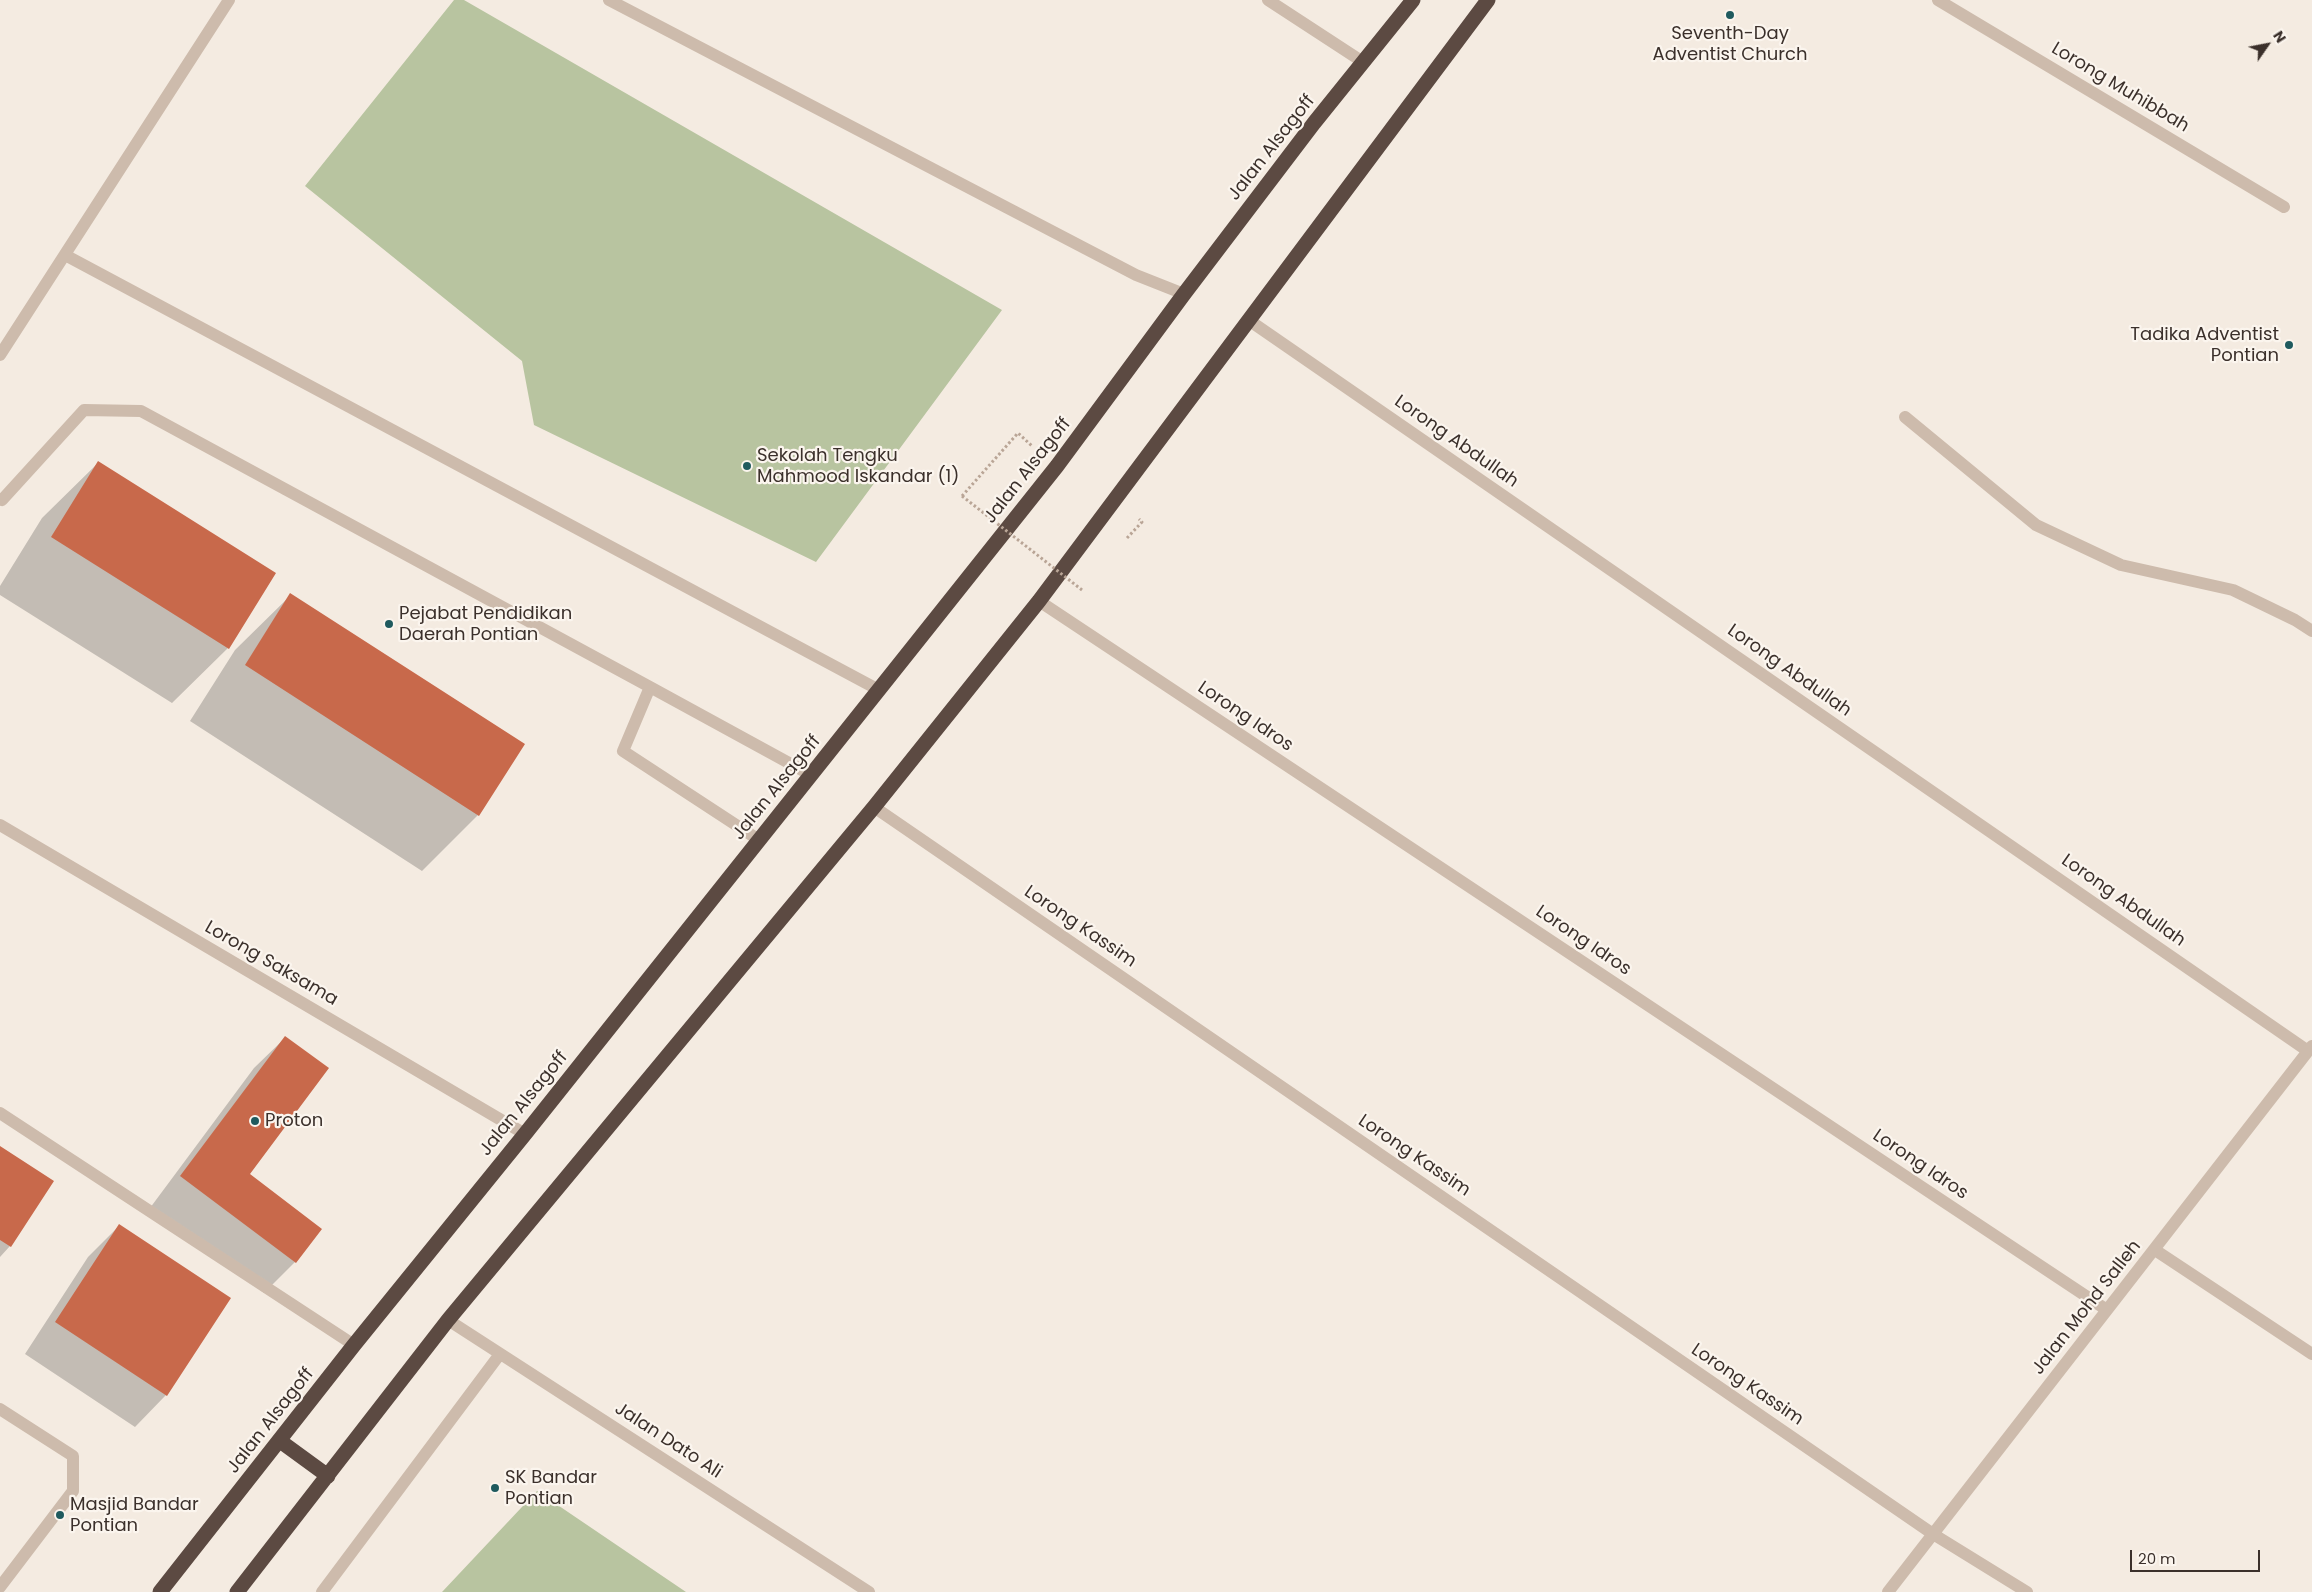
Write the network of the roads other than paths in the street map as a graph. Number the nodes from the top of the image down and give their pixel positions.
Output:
1 (228, 0) edge
2 (609, 0) edge
3 (1268, 0) edge
4 (1413, 0) edge
5 (1488, 0) edge
6 (1938, 0) edge
7 (1363, 62) junction
8 (2284, 207) dead end
9 (65, 255) junction
10 (1184, 294) junction
11 (1250, 321) junction
12 (0, 355) edge
13 (1905, 417) dead end
14 (0, 499) edge
15 (1039, 601) junction
16 (2312, 631) edge
17 (650, 687) junction
18 (879, 690) junction
19 (811, 775) junction
20 (874, 807) junction
21 (0, 825) edge
22 (759, 840) junction
23 (2310, 1048) edge
24 (0, 1113) edge
25 (525, 1134) junction
26 (2155, 1250) junction
27 (2107, 1310) junction
28 (448, 1320) junction
29 (354, 1345) junction
30 (500, 1354) junction
31 (2312, 1354) edge
32 (0, 1409) edge
33 (280, 1441) junction
34 (328, 1476) junction
35 (1933, 1534) junction
36 (0, 1587) edge
37 (160, 1592) edge
38 (237, 1592) edge
39 (322, 1592) edge
40 (869, 1592) edge
41 (1888, 1592) edge
42 (2027, 1592) edge

1 - 9 street
2 - 10 street
3 - 7 street
4 - 7 highway, Jalan Alsagoff
5 - 11 highway
6 - 8 street, Lorong Muhibbah
7 - 10 highway, Jalan Alsagoff
9 - 12 street
9 - 18 street
10 - 18 highway, Jalan Alsagoff
11 - 15 highway
11 - 23 street, Lorong Abdullah
13 - 16 street
14 - 17 street
15 - 20 highway
15 - 27 street, Lorong Idros
17 - 19 street
17 - 22 street
18 - 19 highway, Jalan Alsagoff
19 - 22 highway, Jalan Alsagoff
20 - 28 highway
20 - 35 street, Lorong Kassim
21 - 25 street, Lorong Saksama
22 - 25 highway, Jalan Alsagoff
23 - 26 street, Jalan Mohd Salleh
24 - 29 street
25 - 29 highway, Jalan Alsagoff
26 - 27 street, Jalan Mohd Salleh
26 - 31 street
27 - 35 street, Jalan Mohd Salleh
28 - 30 street, Jalan Dato Ali
28 - 34 highway
29 - 33 highway, Jalan Alsagoff
30 - 39 street
30 - 40 street, Jalan Dato Ali
32 - 36 street
33 - 34 highway
33 - 37 highway, Jalan Alsagoff
34 - 38 highway
35 - 41 street, Jalan Mohd Salleh
35 - 42 street, Lorong Kassim

